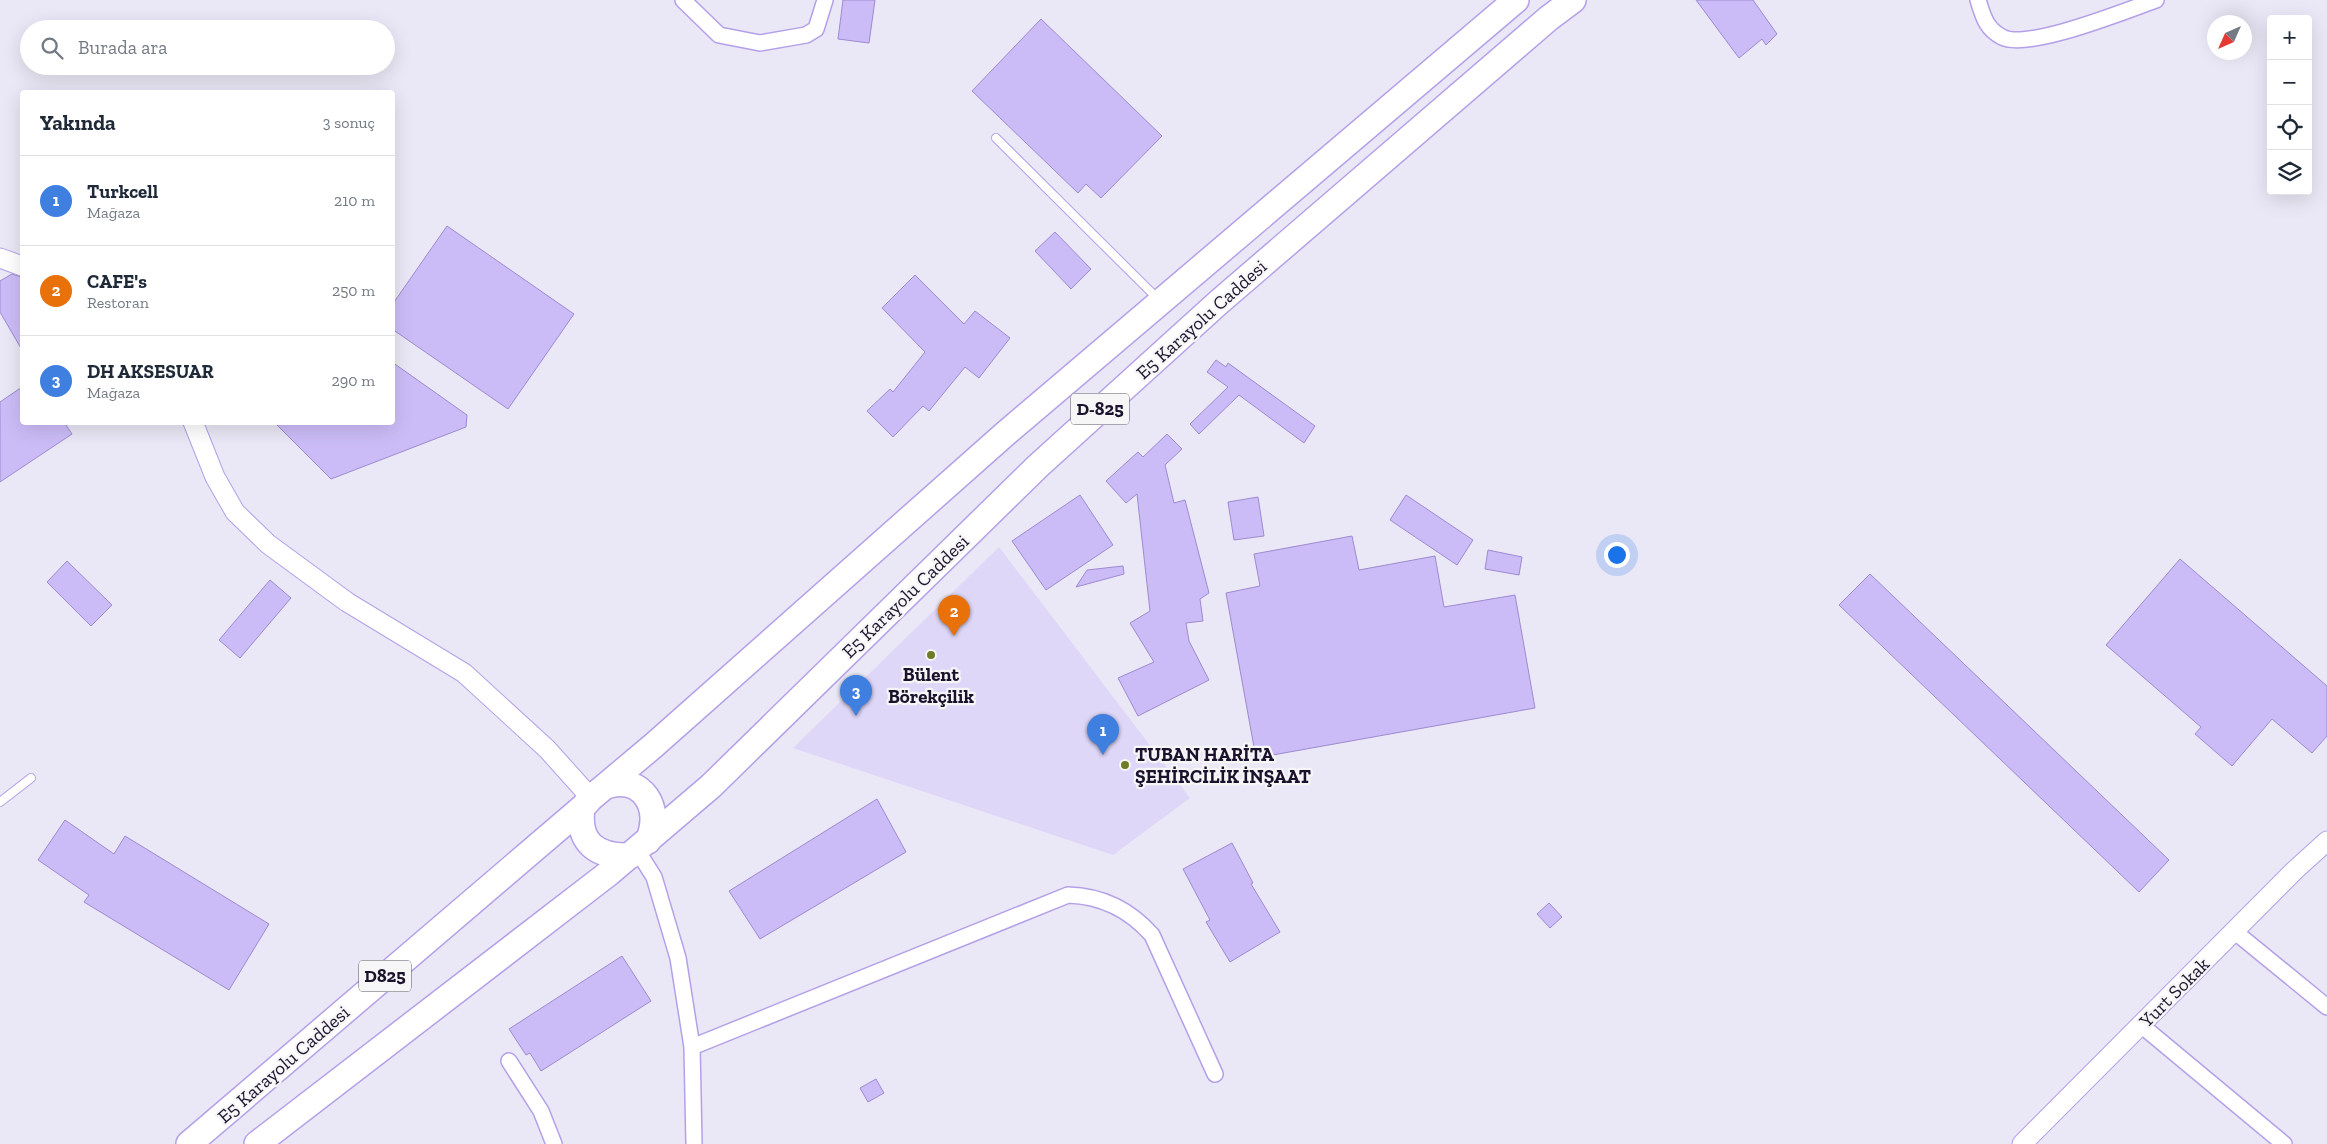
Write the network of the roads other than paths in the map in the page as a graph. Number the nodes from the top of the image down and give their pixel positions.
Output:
1 (684, 0) edge
2 (825, 0) edge
3 (1516, 0) edge
4 (1573, 0) edge
5 (1978, 0) edge
6 (2156, 0) edge
7 (996, 138) dead end
8 (0, 258) edge
9 (20, 265) edge
10 (1159, 301) junction
11 (194, 425) edge
12 (30, 778) dead end
13 (593, 797) junction
14 (0, 802) edge
15 (2327, 841) edge
16 (638, 849) junction
17 (2234, 931) junction
18 (2327, 1007) edge
19 (2141, 1025) junction
20 (692, 1047) junction
21 (508, 1061) dead end
22 (1215, 1074) dead end
23 (189, 1144) edge
24 (257, 1144) edge
25 (554, 1144) edge
26 (694, 1144) edge
27 (2022, 1144) edge
28 (2284, 1144) edge

1 - 2 street
3 - 10 highway, E5 Karayolu Caddesi / D-825
4 - 16 highway, E5 Karayolu Caddesi / D-825
5 - 6 street
7 - 10 lane
8 - 9 street
10 - 13 highway, E5 Karayolu Caddesi / D-825
11 - 13 street
12 - 14 lane
13 - 16 highway
13 - 16 highway
13 - 23 highway, E5 Karayolu Caddesi / D825
15 - 17 street, Yurt Sokak
16 - 20 street
16 - 24 highway, E5 Karayolu Caddesi / D825
17 - 18 street
17 - 19 street, Yurt Sokak
19 - 27 street, Yurt Sokak
19 - 28 street
20 - 22 street
20 - 26 street
21 - 25 street

